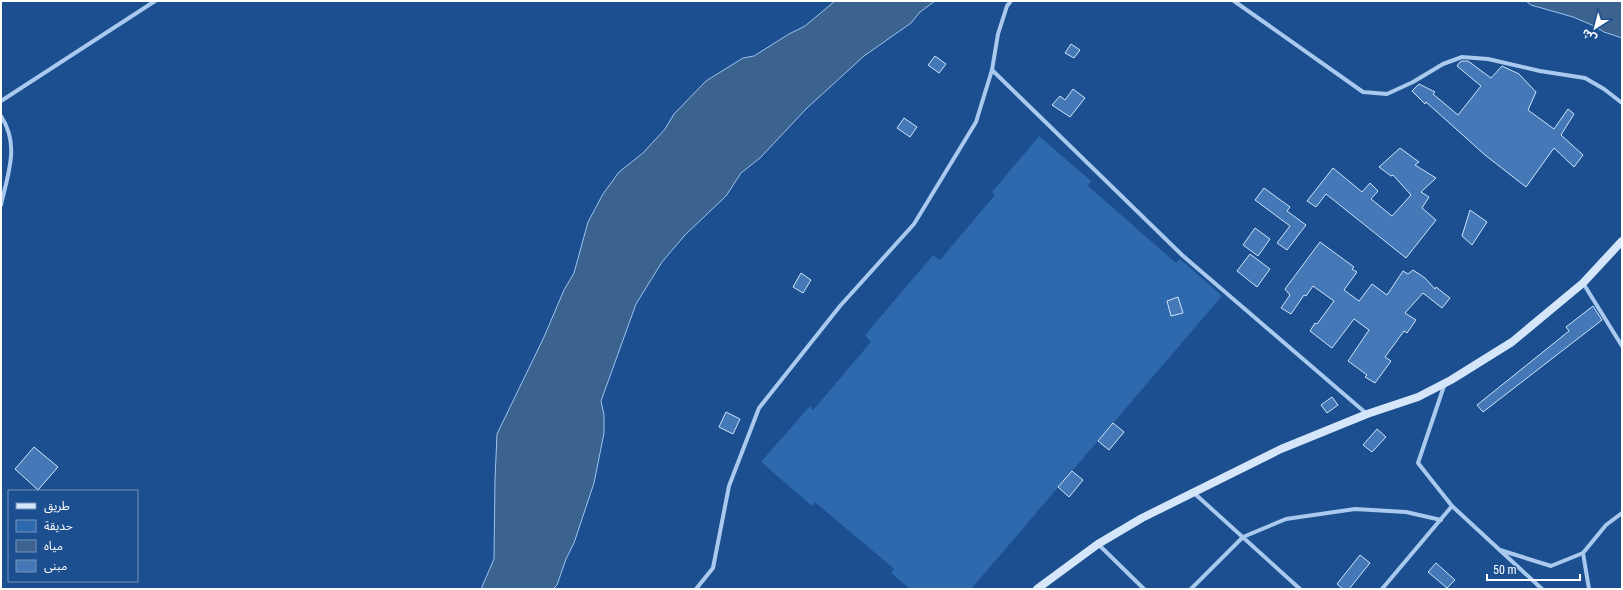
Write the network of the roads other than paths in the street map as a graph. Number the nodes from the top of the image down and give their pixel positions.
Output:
1 (155, 1) edge
2 (1011, 1) edge
3 (1234, 1) edge
4 (992, 70) junction
5 (1, 101) edge
6 (1622, 103) edge
7 (1, 116) edge
8 (1, 205) edge
9 (1622, 240) edge
10 (1583, 283) junction
11 (1622, 346) edge
12 (1446, 383) junction
13 (1367, 414) junction
14 (1193, 493) junction
15 (1452, 506) junction
16 (1622, 513) edge
17 (1441, 520) junction
18 (1243, 537) junction
19 (1098, 544) junction
20 (1499, 549) junction
21 (1583, 553) junction
22 (696, 589) edge
23 (1037, 589) edge
24 (1144, 589) edge
25 (1191, 589) edge
26 (1300, 589) edge
27 (1382, 589) edge
28 (1542, 589) edge
29 (1589, 589) edge

1 - 5 street
2 - 4 street
3 - 6 street
4 - 13 street
4 - 22 street
7 - 8 street
9 - 10 street
10 - 11 street
10 - 12 street
12 - 13 street
12 - 15 street
13 - 14 street
14 - 18 street
14 - 19 street
15 - 17 street
15 - 20 street
16 - 21 street
17 - 18 street
17 - 27 street
18 - 25 street
18 - 26 street
19 - 23 street
19 - 24 street
20 - 21 street
20 - 28 street
21 - 29 street

